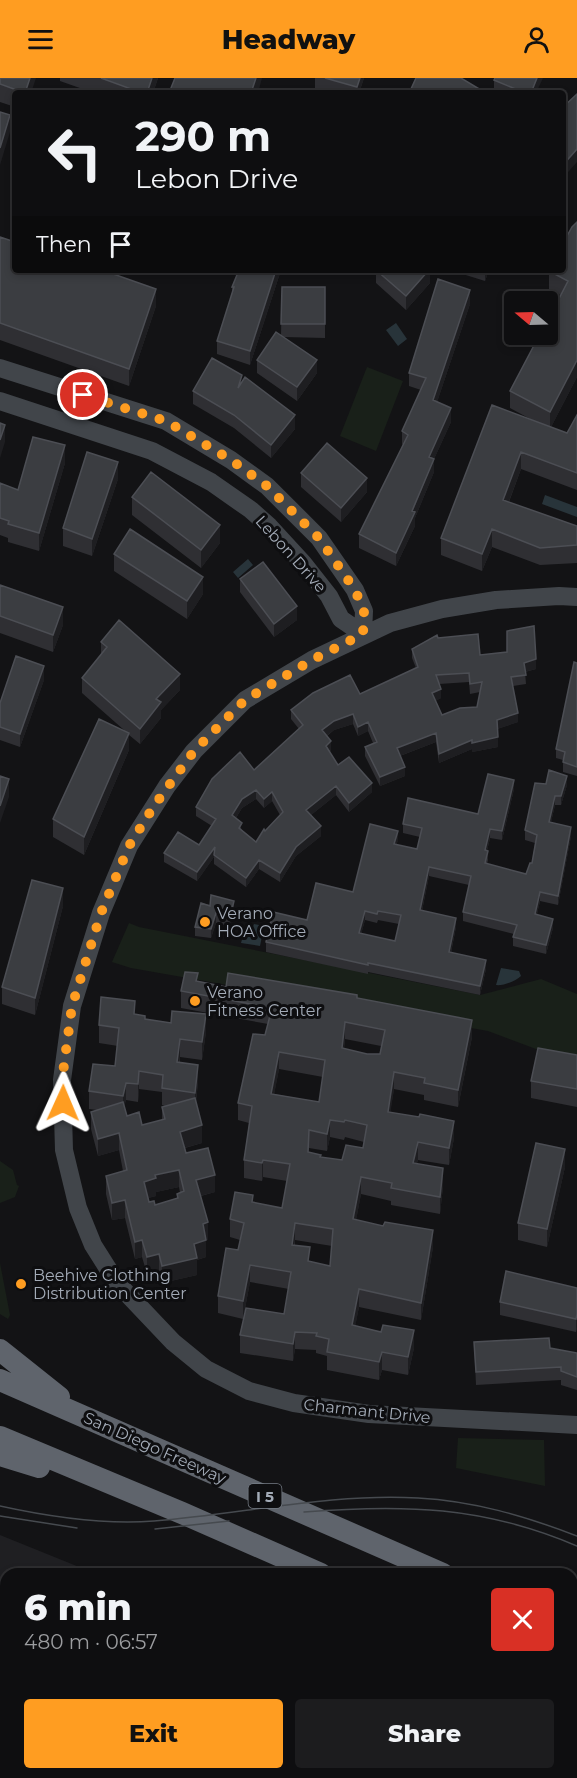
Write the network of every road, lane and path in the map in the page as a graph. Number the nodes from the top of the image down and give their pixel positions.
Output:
1 (0, 368) edge
2 (0, 401) edge
3 (577, 597) edge
4 (363, 634) junction
5 (0, 1350) edge
6 (0, 1380) edge
7 (87, 1418) junction
8 (577, 1425) edge
9 (0, 1437) edge
10 (0, 1455) edge
11 (182, 1513) junction
12 (307, 1568) edge
13 (429, 1568) edge

1 - 4 street, Lebon Drive
2 - 4 street, Lebon Drive
3 - 4 street, Charmant Drive
4 - 8 street, Charmant Drive
5 - 7 highway
6 - 7 highway, San Diego Freeway / I 5
7 - 13 highway, San Diego Freeway / I 5
9 - 11 highway
10 - 11 highway
11 - 12 highway

